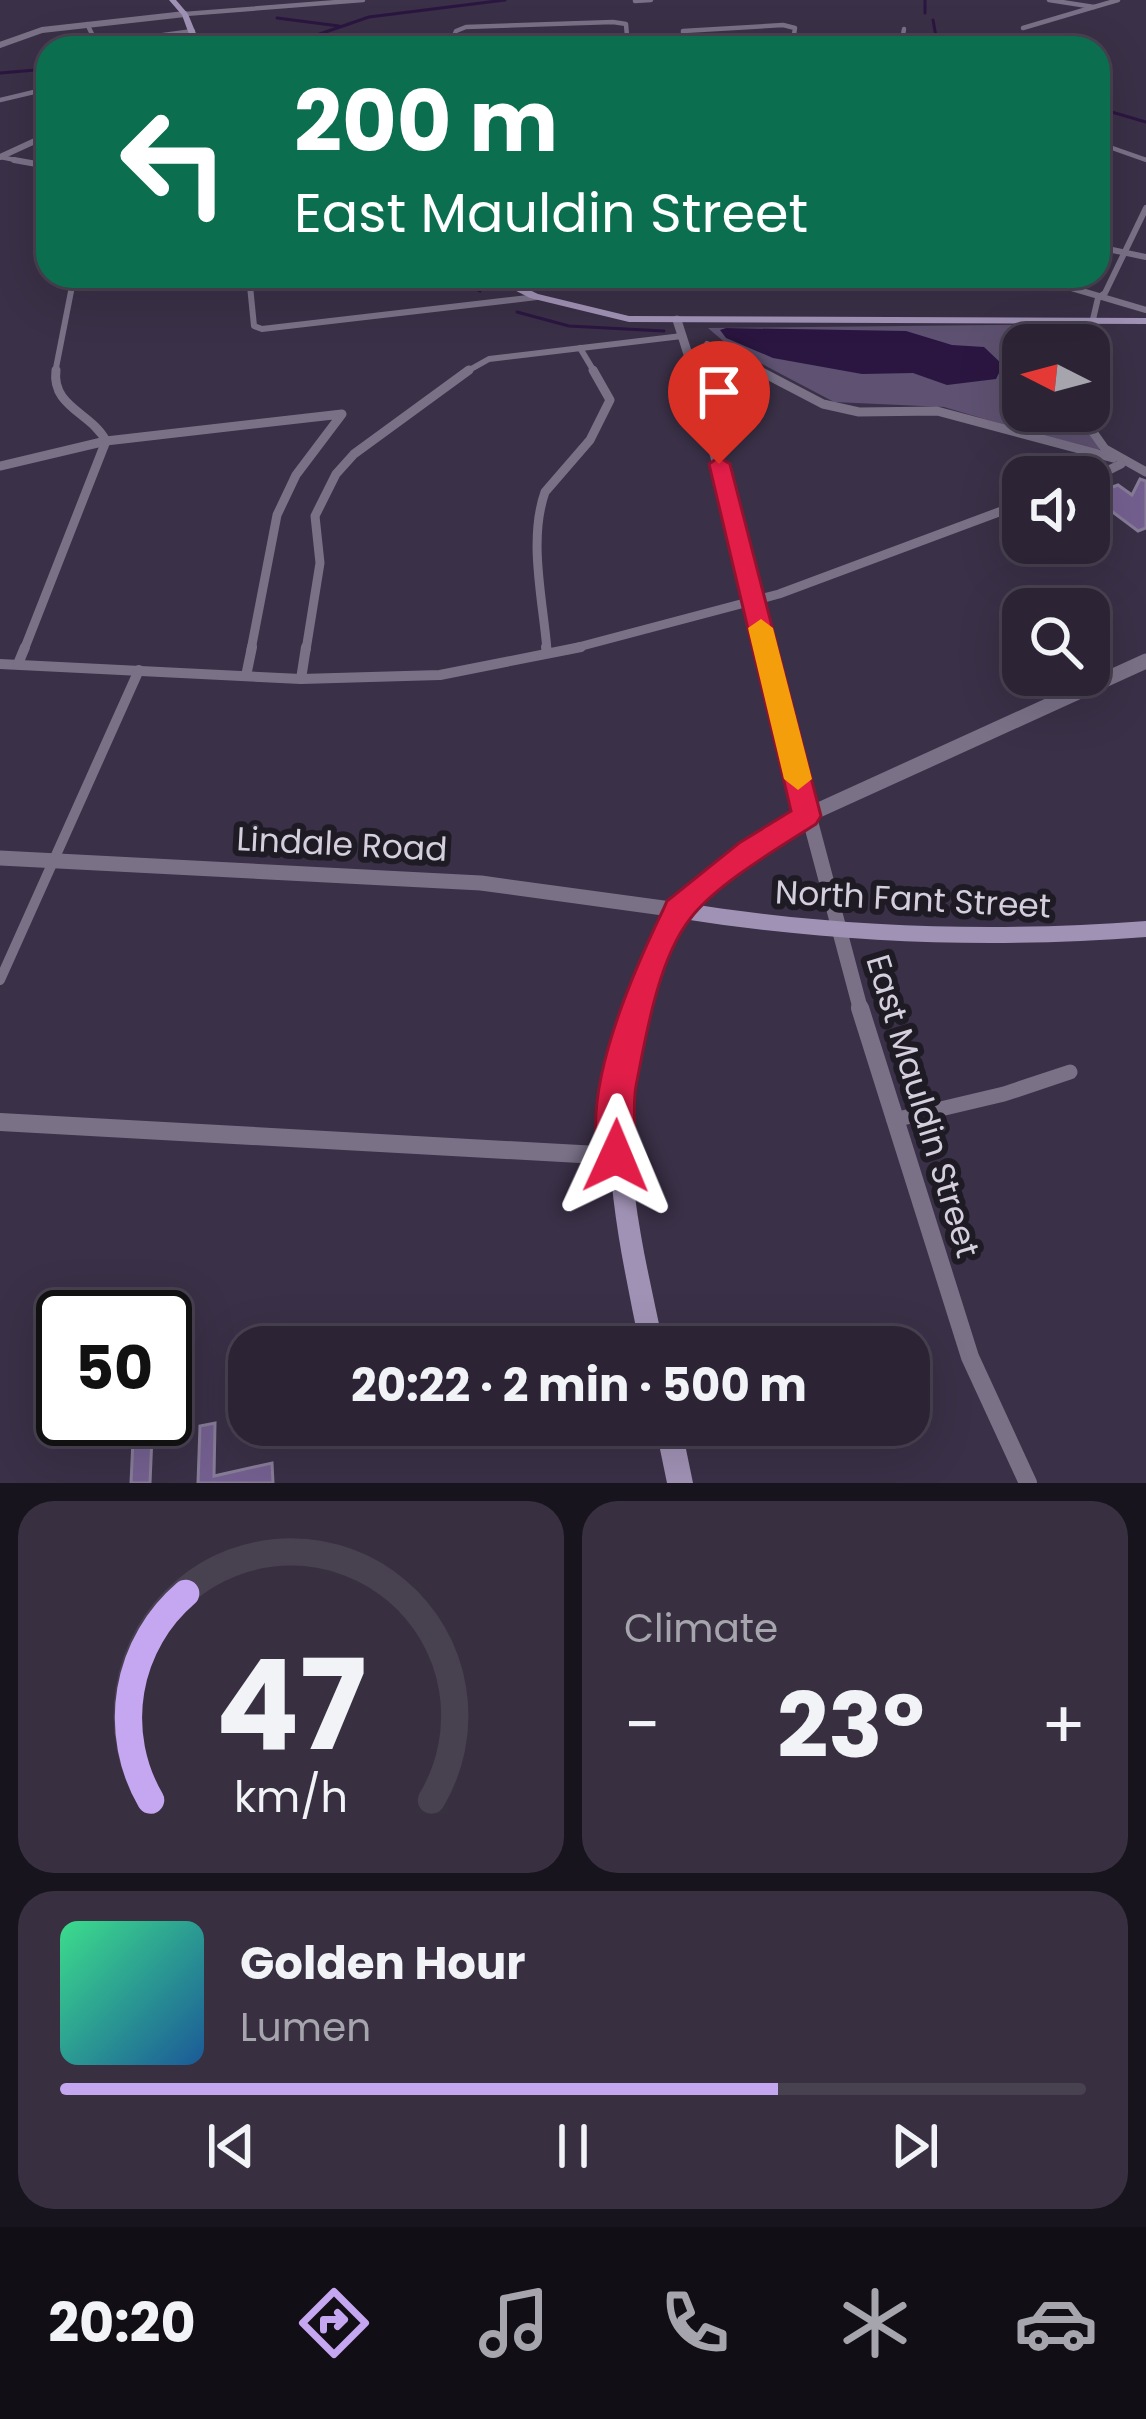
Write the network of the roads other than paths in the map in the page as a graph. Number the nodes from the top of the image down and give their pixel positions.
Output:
1 (172, 0) edge
2 (363, 0) edge
3 (651, 0) edge
4 (1049, 0) edge
5 (1118, 0) edge
6 (635, 2) edge
7 (1094, 7) junction
8 (185, 14) junction
9 (87, 24) junction
10 (1023, 28) dead end
11 (904, 29) dead end
12 (193, 31) junction
13 (93, 36) edge
14 (156, 36) edge
15 (194, 36) edge
16 (454, 36) edge
17 (627, 36) edge
18 (683, 36) edge
19 (794, 36) edge
20 (903, 36) edge
21 (0, 45) edge
22 (34, 92) dead end
23 (0, 100) edge
24 (36, 140) edge
25 (1110, 147) edge
26 (0, 157) edge
27 (1146, 160) edge
28 (36, 164) edge
29 (1146, 208) edge
30 (1110, 249) edge
31 (1123, 252) junction
32 (1146, 257) edge
33 (1110, 277) edge
34 (72, 288) edge
35 (249, 288) edge
36 (519, 288) edge
37 (1070, 288) edge
38 (1105, 288) edge
39 (537, 296) junction
40 (1100, 297) junction
41 (1146, 310) edge
42 (1093, 319) junction
43 (1146, 321) edge
44 (1092, 324) edge
45 (679, 328) junction
46 (707, 344) dead end
47 (580, 347) junction
48 (1090, 432) edge
49 (106, 441) junction
50 (1117, 461) junction
51 (0, 466) edge
52 (1110, 466) edge
53 (1146, 472) edge
54 (1002, 511) edge
55 (754, 601) junction
56 (547, 653) junction
57 (1146, 661) edge
58 (0, 664) edge
59 (18, 664) junction
60 (139, 670) junction
61 (246, 676) junction
62 (301, 679) junction
63 (806, 816) junction
64 (0, 858) edge
65 (52, 860) junction
66 (678, 910) junction
67 (836, 929) junction
68 (1146, 929) edge
69 (0, 980) edge
70 (1070, 1072) dead end
71 (894, 1120) junction
72 (0, 1122) edge
73 (616, 1156) junction
74 (648, 1326) edge
75 (672, 1446) edge
76 (680, 1483) edge
77 (1028, 1483) edge

1 - 8 main road
2 - 8 street
3 - 6 street
4 - 7 street
5 - 7 street
7 - 10 street
8 - 9 street
8 - 12 main road
9 - 13 street
9 - 21 street
11 - 20 street
12 - 14 street
12 - 15 main road
16 - 17 street
18 - 19 street
22 - 23 street
24 - 26 street
25 - 27 street
26 - 28 street
29 - 31 street
30 - 31 street
31 - 32 street
31 - 33 street
34 - 49 street
35 - 39 street
36 - 39 main road
37 - 40 street
38 - 40 street
39 - 45 main road
40 - 41 street
40 - 42 street
42 - 43 main road
42 - 44 street
42 - 45 main road
45 - 47 street
45 - 55 street, East Mauldin Street
46 - 50 street
47 - 56 street
47 - 62 street
48 - 50 street
49 - 51 street
49 - 59 street
49 - 61 street
50 - 52 street
50 - 53 street
54 - 55 street
55 - 56 street
55 - 63 street, East Mauldin Street
56 - 62 street
57 - 63 street
58 - 59 street
59 - 60 street
60 - 61 street
60 - 65 street
61 - 62 street
63 - 66 street
63 - 67 street, East Mauldin Street
64 - 65 street, Lindale Road
65 - 66 street, Lindale Road
65 - 69 street
66 - 67 main road, North Fant Street
66 - 73 main road
67 - 68 main road, North Fant Street
67 - 71 street, East Mauldin Street
70 - 71 street
71 - 77 street, East Mauldin Street
72 - 73 street
73 - 74 main road
75 - 76 main road

